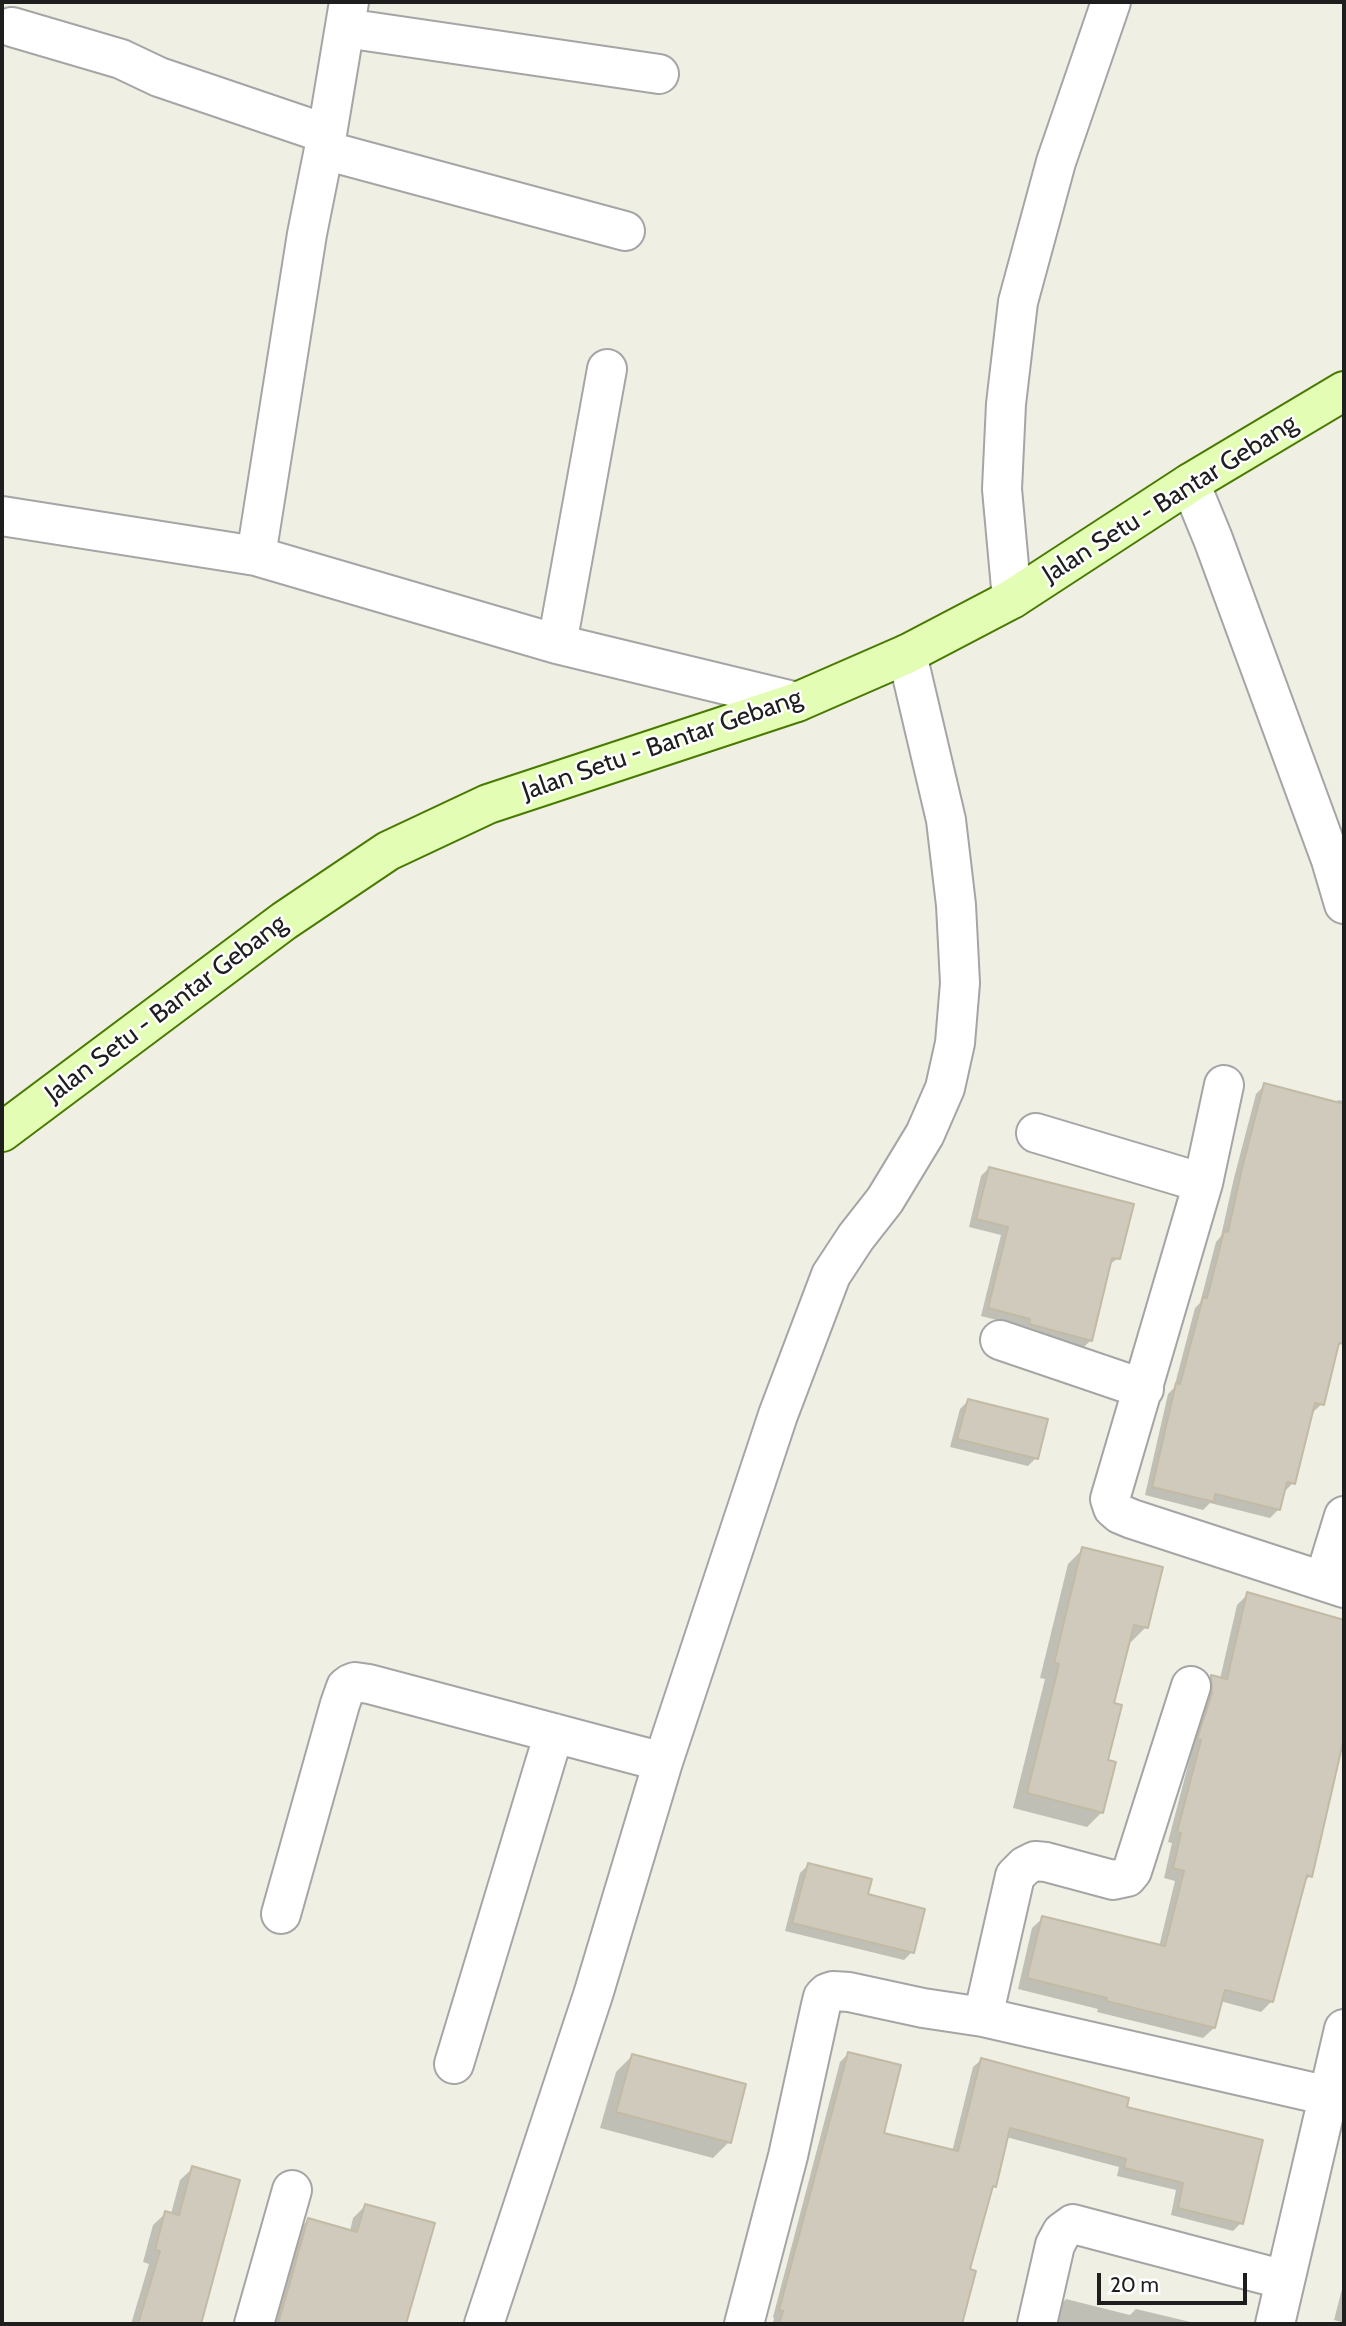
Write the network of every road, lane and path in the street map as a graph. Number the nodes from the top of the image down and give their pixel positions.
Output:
1 (1111, 2) edge
2 (347, 15) edge
3 (12, 27) dead end
4 (659, 74) dead end
5 (326, 142) junction
6 (625, 231) dead end
7 (607, 369) dead end
8 (1344, 391) edge
9 (1190, 483) junction
10 (2, 516) edge
11 (257, 556) junction
12 (1012, 599) junction
13 (556, 644) junction
14 (907, 654) junction
15 (797, 702) junction
16 (1344, 904) edge
17 (1224, 1085) dead end
18 (2, 1132) edge
19 (1036, 1133) dead end
20 (1203, 1182) junction
21 (1000, 1340) dead end
22 (1144, 1389) junction
23 (1344, 1516) edge
24 (1334, 1584) edge
25 (1191, 1686) dead end
26 (554, 1733) junction
27 (663, 1762) junction
28 (281, 1914) dead end
29 (983, 2017) junction
30 (1344, 2029) edge
31 (454, 2064) dead end
32 (1329, 2096) junction
33 (292, 2190) dead end
34 (1286, 2280) junction
35 (254, 2324) edge
36 (484, 2324) edge
37 (744, 2324) edge
38 (1037, 2324) edge
39 (1275, 2324) edge

1 - 12 street
2 - 4 street
2 - 5 street
3 - 5 street
5 - 6 street
5 - 11 street
7 - 13 street
8 - 9 main road, Jalan Setu - Bantar Gebang
9 - 12 main road, Jalan Setu - Bantar Gebang
9 - 16 street
10 - 11 street
11 - 13 street
12 - 14 main road, Jalan Setu - Bantar Gebang
13 - 15 street
14 - 15 main road, Jalan Setu - Bantar Gebang
14 - 27 street
15 - 18 main road, Jalan Setu - Bantar Gebang
17 - 20 street
19 - 20 street
20 - 22 street
21 - 22 street
22 - 24 street
23 - 24 street
25 - 29 street
26 - 27 street
26 - 28 street
26 - 31 street
27 - 36 street
29 - 32 street
29 - 37 street
30 - 32 street
32 - 34 street
33 - 35 street
34 - 38 street
34 - 39 street

